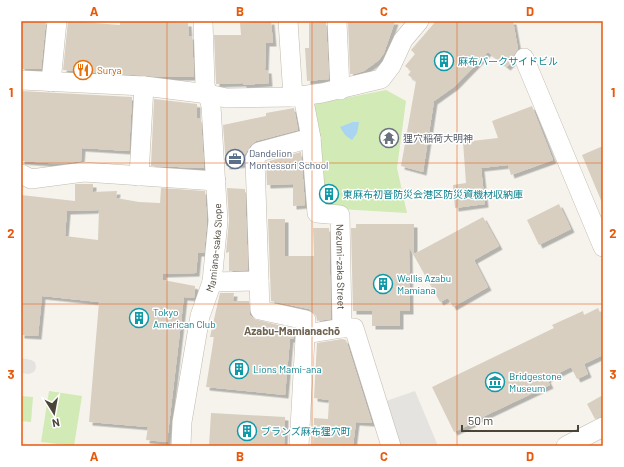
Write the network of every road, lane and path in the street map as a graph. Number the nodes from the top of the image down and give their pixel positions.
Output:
1 (57, 21) edge
2 (203, 21) edge
3 (288, 21) edge
4 (338, 21) edge
5 (418, 21) edge
6 (524, 58) dead end
7 (21, 80) edge
8 (51, 82) junction
9 (144, 86) junction
10 (340, 90) junction
11 (208, 94) junction
12 (298, 96) junction
13 (311, 138) junction
14 (21, 174) edge
15 (139, 176) junction
16 (216, 181) junction
17 (603, 247) edge
18 (259, 281) junction
19 (212, 282) junction
20 (348, 328) junction
21 (306, 334) junction
22 (603, 427) edge
23 (181, 446) edge
24 (299, 446) edge
25 (391, 446) edge
26 (566, 446) edge

1 - 8 street
2 - 11 street, Mamiana-saka Slope
3 - 12 street
4 - 10 street
5 - 10 street
6 - 17 street
7 - 8 street
8 - 9 street
9 - 11 street
9 - 15 street
10 - 12 street
11 - 12 street
11 - 16 street, Mamiana-saka Slope
12 - 13 street
13 - 18 street
13 - 20 street, Nezumi-zaka Street
14 - 15 street
15 - 16 street
16 - 19 street, Mamiana-saka Slope
18 - 19 street
18 - 21 street
19 - 23 street, Mamiana-saka Slope
20 - 21 street
20 - 25 street, Nezumi-zaka Street
21 - 24 street
22 - 26 street

